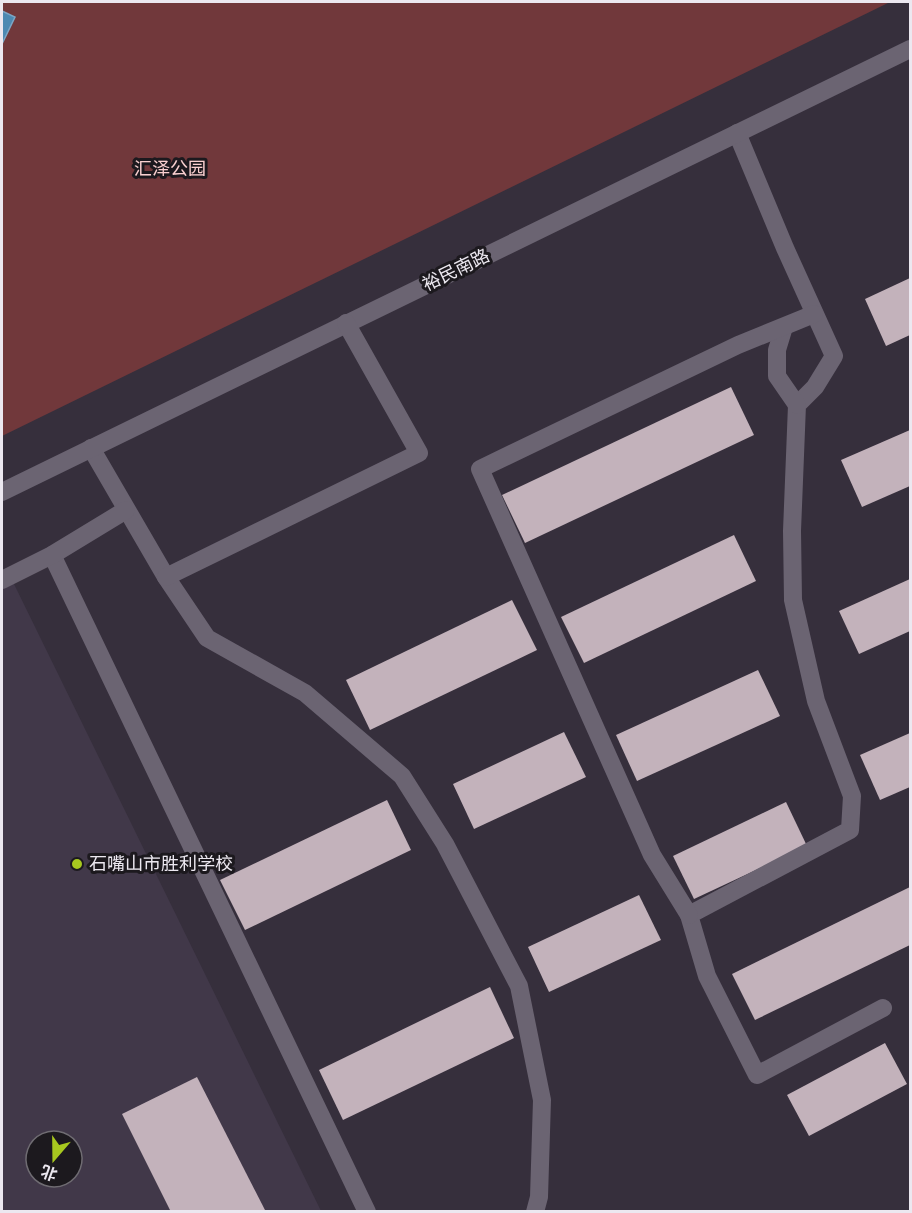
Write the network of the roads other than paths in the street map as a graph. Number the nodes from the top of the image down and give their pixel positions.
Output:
1 (910, 49) edge
2 (737, 133) junction
3 (814, 314) junction
4 (346, 323) junction
5 (784, 327) junction
6 (797, 405) junction
7 (91, 448) junction
8 (2, 492) edge
9 (126, 510) junction
10 (52, 555) junction
11 (166, 577) junction
12 (2, 580) edge
13 (688, 915) junction
14 (883, 1008) dead end
15 (367, 1212) edge
16 (535, 1212) edge

1 - 2 street, 裕民南路
2 - 3 street
2 - 4 street, 裕民南路
3 - 5 street
3 - 6 street
4 - 7 street, 裕民南路
4 - 11 street
5 - 6 street
5 - 13 street
6 - 13 street
7 - 8 street, 裕民南路
7 - 9 street
9 - 10 street
9 - 11 street
10 - 12 street
10 - 15 street
11 - 16 street
13 - 14 street

